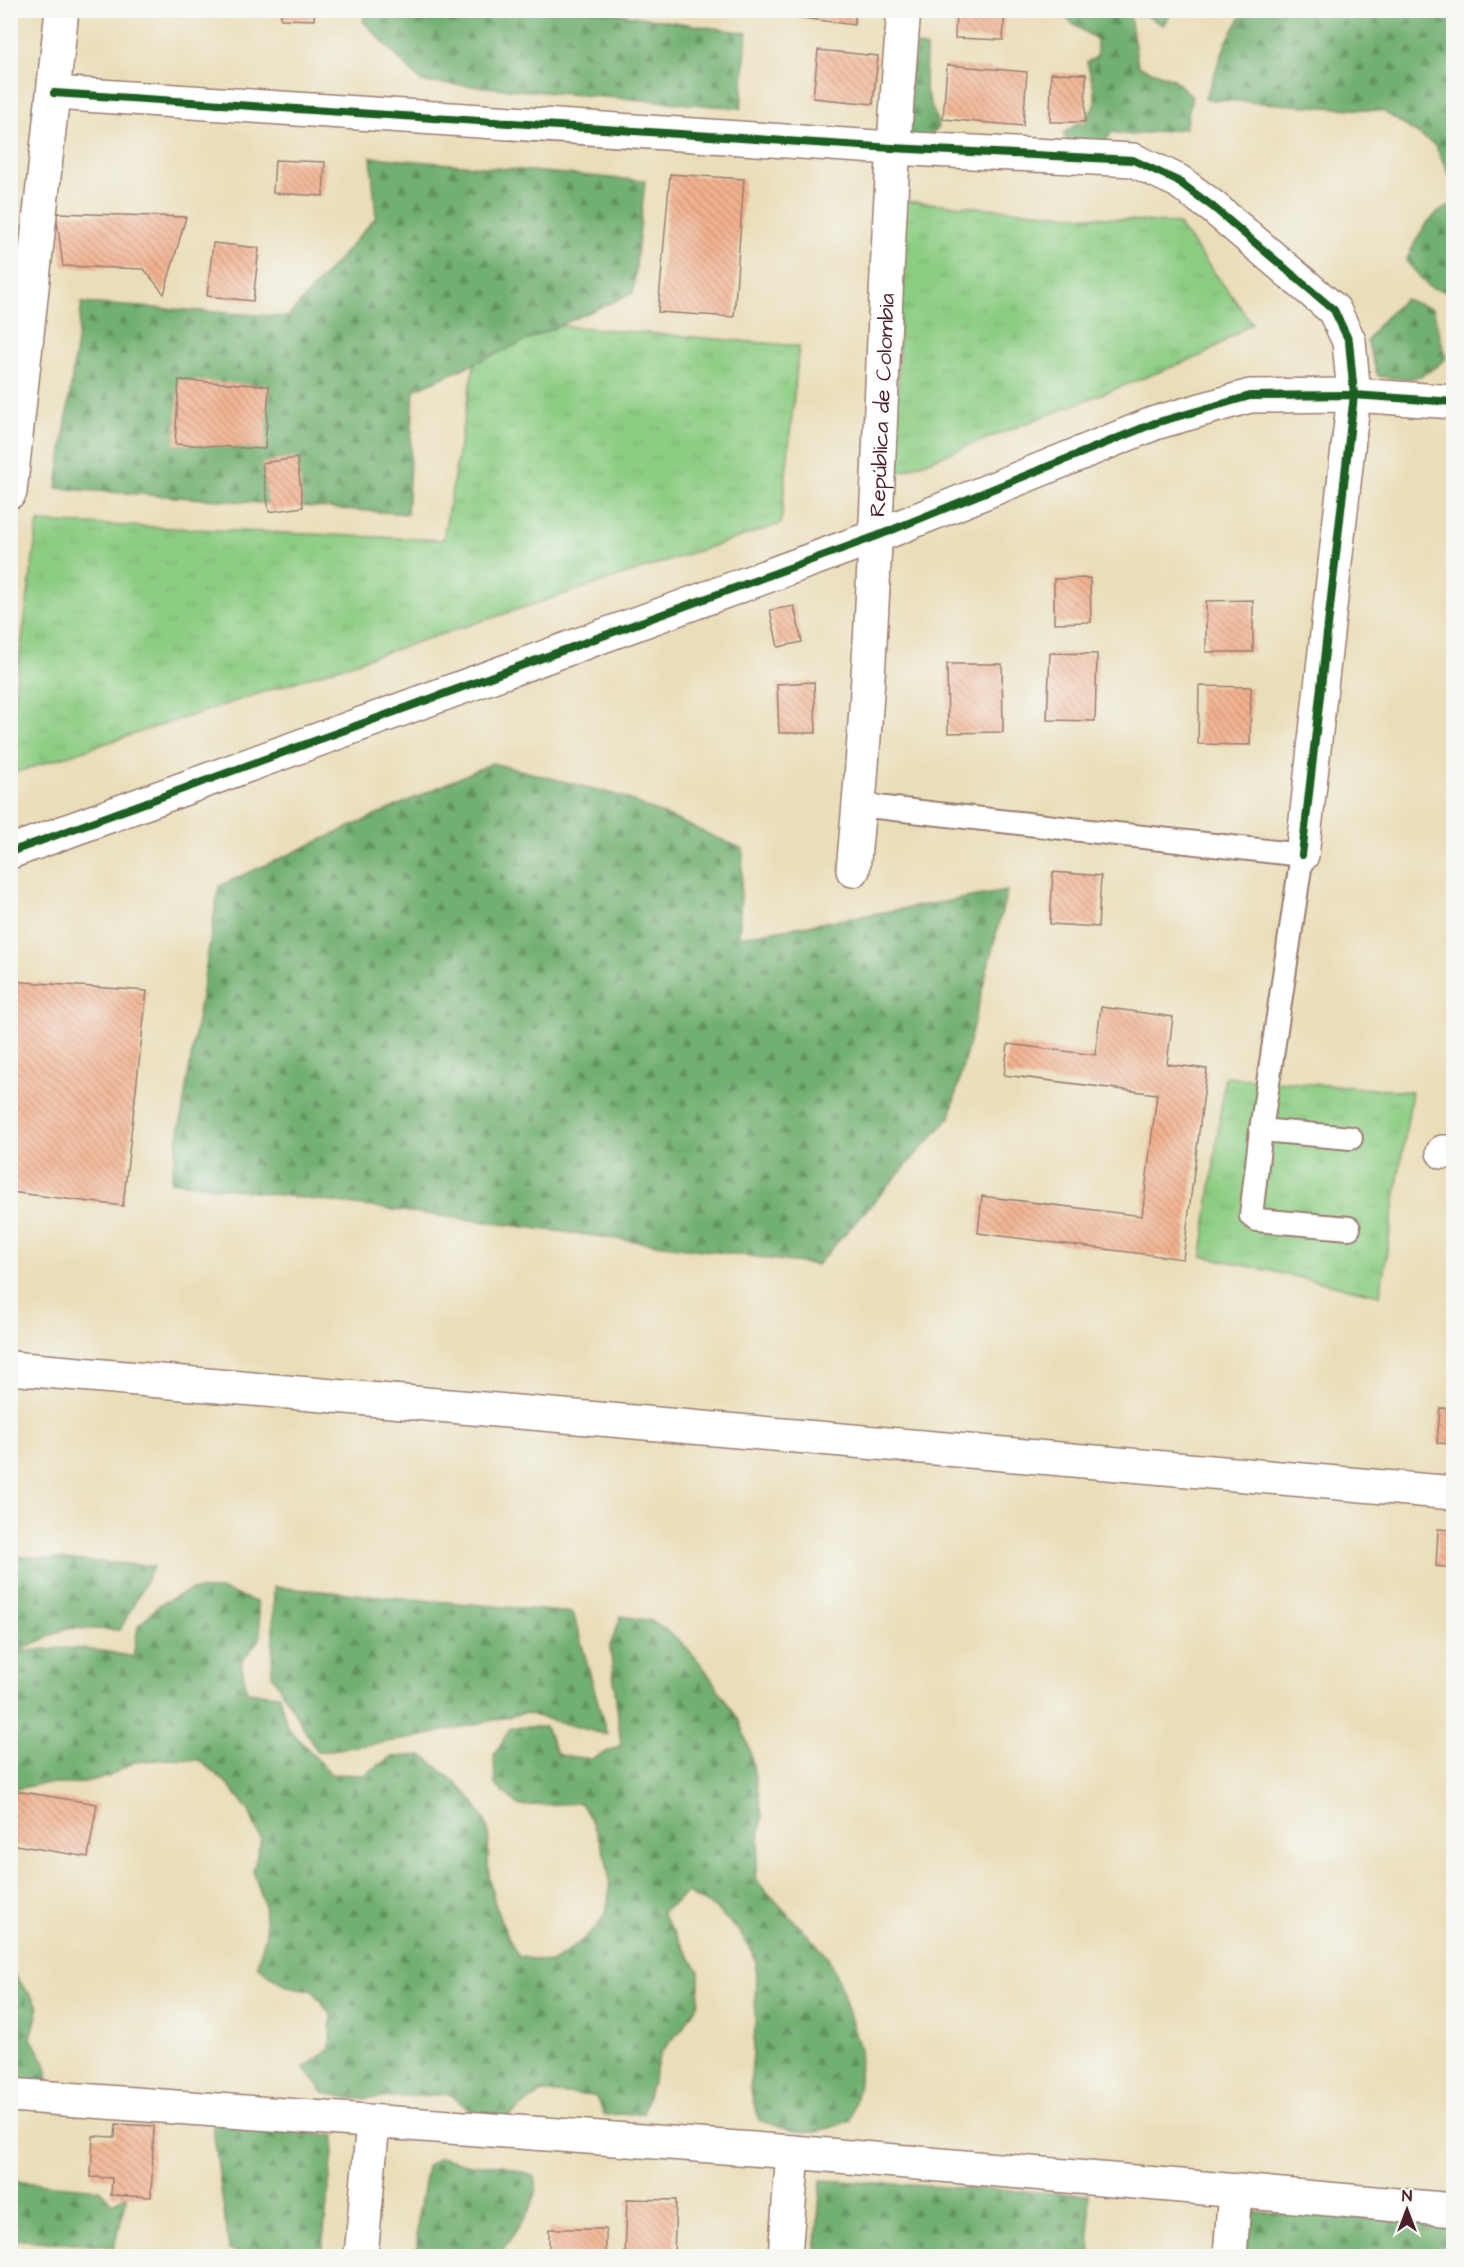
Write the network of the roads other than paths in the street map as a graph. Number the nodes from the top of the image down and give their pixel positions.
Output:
1 (63, 10) edge
2 (904, 10) edge
3 (54, 93) junction
4 (892, 148) junction
5 (1354, 395) junction
6 (1454, 402) edge
7 (10, 492) edge
8 (877, 536) junction
9 (860, 805) junction
10 (10, 852) edge
11 (1302, 855) junction
12 (853, 870) dead end
13 (1261, 1130) junction
14 (1352, 1138) dead end
15 (1349, 1228) dead end
16 (10, 1368) edge
17 (1454, 1493) edge
18 (10, 2095) edge
19 (373, 2122) junction
20 (793, 2152) junction
21 (1236, 2191) junction
22 (1454, 2210) edge
23 (361, 2256) edge
24 (784, 2256) edge
25 (1230, 2256) edge

1 - 3 street
2 - 4 street, República de Colombia
3 - 4 street
3 - 7 street
4 - 5 street
4 - 8 street, República de Colombia
5 - 6 street
5 - 8 street
5 - 11 street
8 - 9 street, República de Colombia
8 - 10 street
9 - 11 lane
9 - 12 street, República de Colombia
11 - 13 lane
13 - 14 lane
13 - 15 lane
16 - 17 street
18 - 19 street
19 - 20 street
19 - 23 street
20 - 21 street
20 - 24 street
21 - 22 street
21 - 25 street

